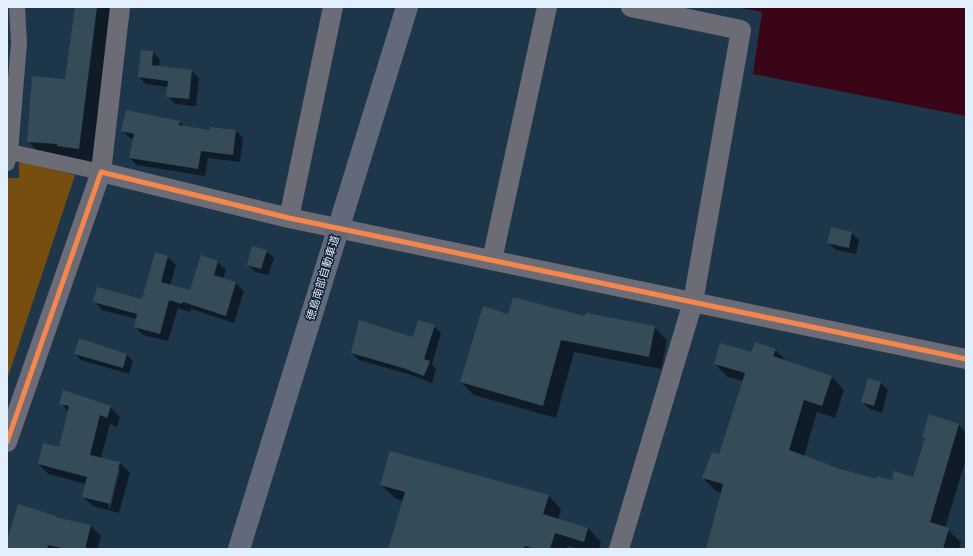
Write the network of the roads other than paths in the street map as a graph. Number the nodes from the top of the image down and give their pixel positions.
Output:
1 (17, 7) edge
2 (120, 7) edge
3 (333, 7) edge
4 (408, 7) edge
5 (548, 7) edge
6 (631, 7) edge
7 (8, 158) edge
8 (101, 172) junction
9 (289, 218) junction
10 (492, 260) junction
11 (693, 302) junction
12 (966, 359) edge
13 (7, 442) edge
14 (239, 549) edge
15 (619, 549) edge

1 - 7 street
2 - 8 street
3 - 9 street
4 - 14 highway, 徳島南部自動車道, bridge
5 - 10 street
6 - 11 street
7 - 8 street
8 - 9 street
8 - 13 street
9 - 10 street
10 - 11 street
11 - 12 street
11 - 15 street

